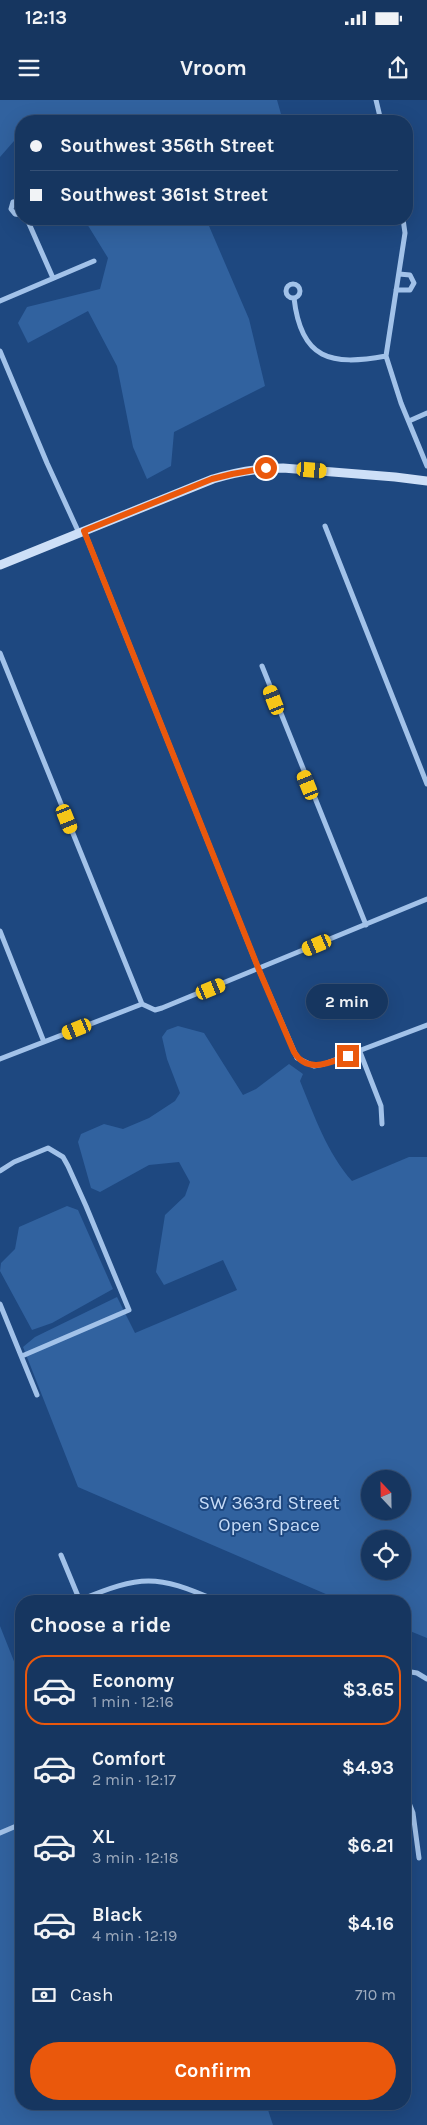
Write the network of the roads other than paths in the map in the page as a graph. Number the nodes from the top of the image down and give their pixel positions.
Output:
1 (376, 100) edge
2 (380, 115) edge
3 (15, 202) edge
4 (15, 214) edge
5 (30, 225) edge
6 (404, 225) edge
7 (94, 261) dead end
8 (399, 274) junction
9 (53, 278) junction
10 (396, 290) junction
11 (294, 298) dead end
12 (0, 301) edge
13 (0, 351) edge
14 (386, 356) junction
15 (427, 413) edge
16 (409, 421) junction
17 (427, 466) edge
18 (427, 481) edge
19 (325, 526) dead end
20 (82, 532) junction
21 (0, 565) edge
22 (0, 653) edge
23 (262, 666) dead end
24 (427, 784) edge
25 (427, 899) edge
26 (366, 924) junction
27 (0, 931) edge
28 (259, 970) junction
29 (142, 1004) junction
30 (427, 1025) edge
31 (44, 1042) junction
32 (360, 1052) junction
33 (0, 1059) edge
34 (382, 1124) dead end
35 (0, 1171) edge
36 (0, 1304) edge
37 (22, 1356) junction
38 (37, 1395) dead end
39 (62, 1555) dead end
40 (78, 1595) edge
41 (92, 1595) edge
42 (202, 1595) edge
43 (411, 1672) edge
44 (427, 1679) edge
45 (411, 1808) edge
46 (15, 1827) edge
47 (0, 1833) edge
48 (419, 1858) dead end

1 - 2 street
3 - 4 street
5 - 9 street
6 - 8 street
7 - 9 street
8 - 10 street
8 - 10 street
9 - 12 street
10 - 14 street
11 - 14 street
13 - 20 street
14 - 16 street
15 - 16 street
16 - 17 street
18 - 20 main road
19 - 24 street
20 - 21 main road
20 - 28 street
22 - 29 street
23 - 26 street
25 - 26 street
26 - 28 street
27 - 31 street
28 - 29 street
28 - 32 street
29 - 31 street
30 - 32 street
31 - 33 street
32 - 34 street
35 - 37 street
36 - 37 street
37 - 38 street
39 - 40 street
41 - 42 street
43 - 44 street
45 - 48 street
46 - 47 street

